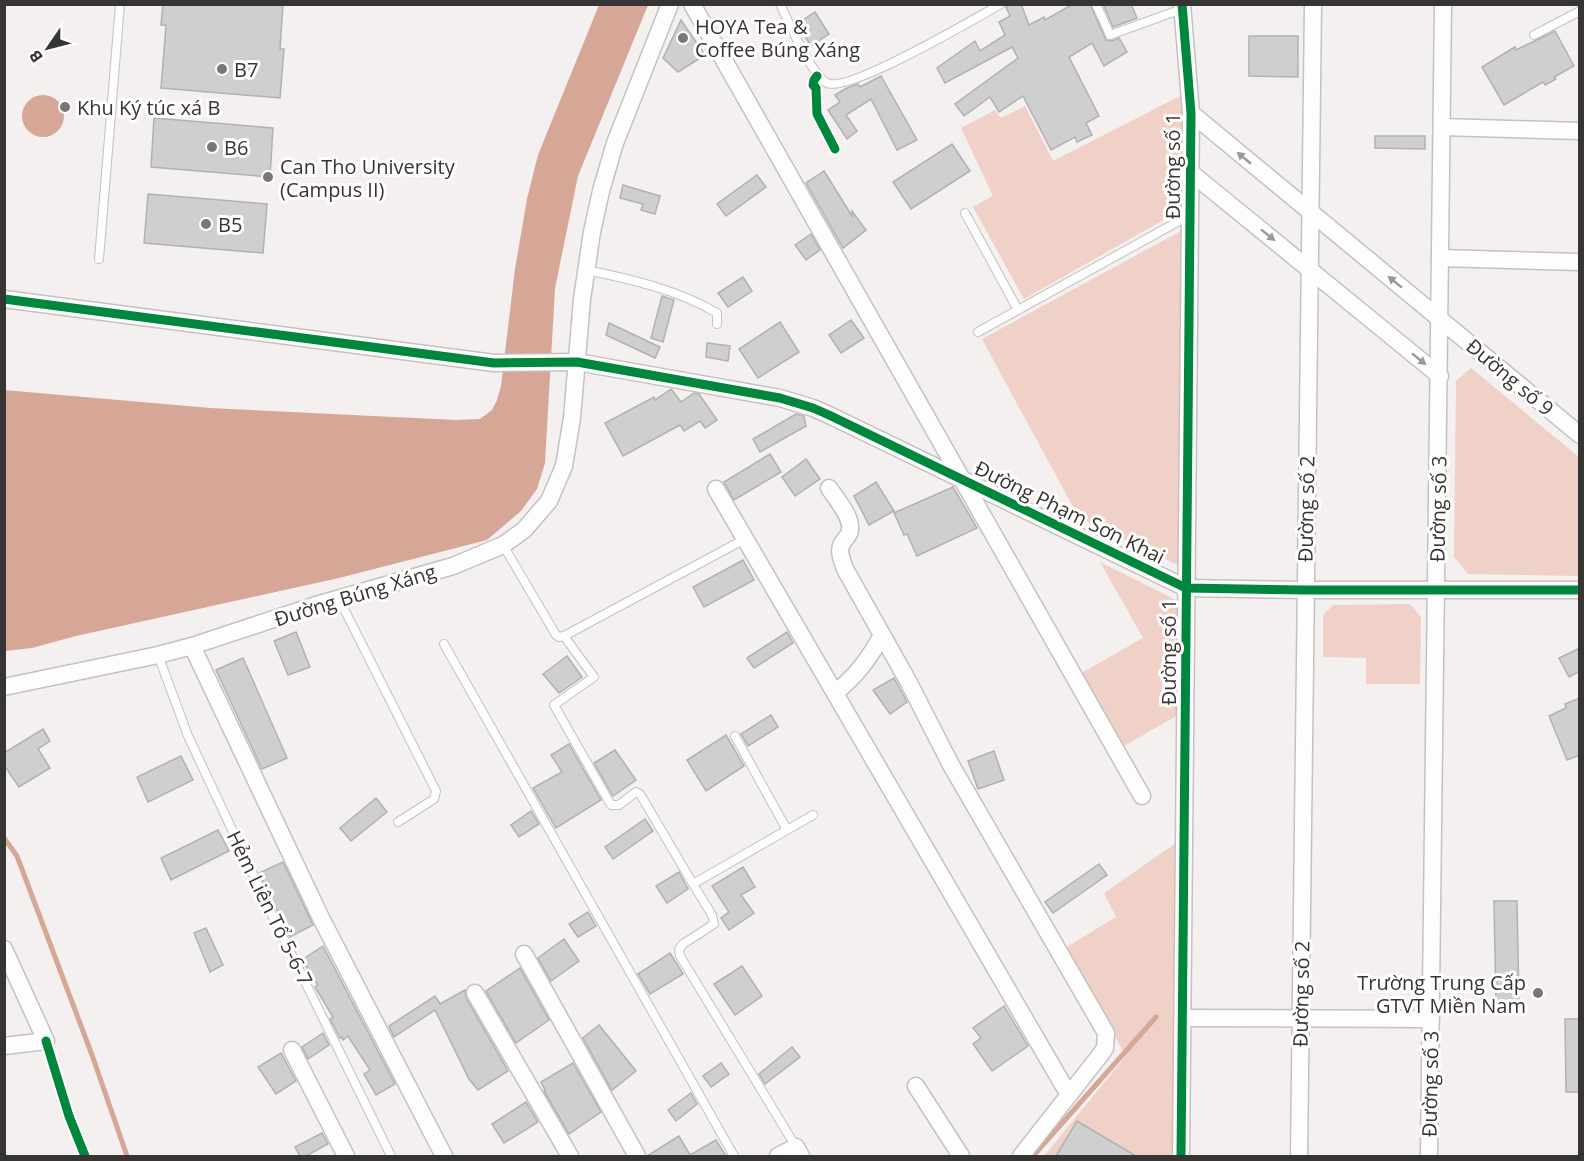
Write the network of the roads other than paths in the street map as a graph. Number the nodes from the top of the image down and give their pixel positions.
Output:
1 (120, 4) edge
2 (670, 4) edge
3 (692, 4) edge
4 (780, 4) edge
5 (1000, 4) edge
6 (1096, 4) edge
7 (1313, 4) edge
8 (1443, 4) edge
9 (1182, 7) edge
10 (1580, 11) edge
11 (1534, 35) dead end
12 (1191, 114) junction
13 (1442, 128) junction
14 (1580, 130) edge
15 (1190, 171) junction
16 (1310, 212) junction
17 (965, 213) dead end
18 (1190, 215) junction
19 (1441, 258) junction
20 (99, 259) dead end
21 (1580, 262) edge
22 (586, 270) junction
23 (1309, 270) junction
24 (4, 299) edge
25 (1018, 310) junction
26 (1440, 319) junction
27 (717, 324) dead end
28 (978, 333) dead end
29 (570, 362) junction
30 (1440, 376) junction
31 (1580, 435) edge
32 (962, 479) junction
33 (829, 488) dead end
34 (716, 489) dead end
35 (745, 539) junction
36 (503, 545) junction
37 (1186, 588) junction
38 (1305, 590) junction
39 (1437, 590) junction
40 (1580, 590) edge
41 (339, 599) junction
42 (882, 634) junction
43 (564, 636) junction
44 (444, 644) dead end
45 (192, 646) junction
46 (158, 655) junction
47 (4, 687) edge
48 (835, 693) junction
49 (735, 736) dead end
50 (1142, 796) dead end
51 (813, 815) dead end
52 (398, 822) dead end
53 (787, 830) junction
54 (693, 884) junction
55 (4, 949) edge
56 (524, 954) dead end
57 (475, 993) dead end
58 (1183, 1018) junction
59 (1301, 1019) junction
60 (1431, 1019) junction
61 (4, 1046) edge
62 (292, 1050) dead end
63 (916, 1086) dead end
64 (1069, 1095) junction
65 (799, 1152) edge
66 (346, 1156) edge
67 (391, 1156) edge
68 (444, 1156) edge
69 (570, 1156) edge
70 (637, 1156) edge
71 (734, 1156) edge
72 (778, 1156) edge
73 (961, 1156) edge
74 (1021, 1156) edge
75 (1181, 1156) edge
76 (1299, 1156) edge
77 (1429, 1156) edge

1 - 20 lane
2 - 22 street, Đường Búng Xáng
3 - 32 street
4 - 5 lane
6 - 9 lane
7 - 16 street, Đường số 2
8 - 13 street, Đường số 3
9 - 12 street, Đường số 1
10 - 11 lane
12 - 15 street, Đường số 1
16 -> 12 street, Đường số 9
13 - 14 street
13 - 19 street, Đường số 3
15 - 18 street, Đường số 1
15 -> 23 street
16 - 23 street, Đường số 2
26 -> 16 street, Đường số 9
17 - 25 lane
18 - 25 lane
18 - 37 street, Đường số 1
19 - 21 street
19 - 26 street, Đường số 3
22 - 27 lane
22 - 29 street, Đường Búng Xáng
23 -> 30 street
23 - 38 street, Đường số 2
24 - 29 street, Đường Phạm Sơn Khai
25 - 28 lane
26 - 30 street, Đường số 3
26 - 31 street, Đường số 9
29 - 32 street, Đường Phạm Sơn Khai
29 - 36 street, Đường Búng Xáng
30 - 39 street, Đường số 3
32 - 37 street, Đường Phạm Sơn Khai
32 - 50 street
33 - 42 street
34 - 35 street
35 - 43 lane
35 - 48 street
36 - 41 street, Đường Búng Xáng
36 - 43 lane
37 - 38 street, Đường Phạm Sơn Khai
37 - 58 street, Đường số 1
38 - 39 street, Đường Phạm Sơn Khai
38 - 59 street, Đường số 2
39 - 40 street, Đường Phạm Sơn Khai
39 - 60 street, Đường số 3
41 - 45 street, Đường Búng Xáng
41 - 52 lane
42 - 48 street
42 - 64 street
43 - 54 lane
44 - 71 lane
45 - 46 street, Đường Búng Xáng
45 - 68 street
46 - 47 street, Đường Búng Xáng
46 - 67 lane, Hẻm Liên Tổ 5-6-7
48 - 64 street
49 - 53 lane
51 - 53 lane
53 - 54 lane
54 - 65 lane
55 - 61 street
56 - 70 street
57 - 69 street
58 - 59 street
58 - 75 street, Đường số 1
59 - 60 street
59 - 76 street, Đường số 2
60 - 77 street, Đường số 3
62 - 66 street
63 - 73 street
64 - 74 street
65 - 72 street

